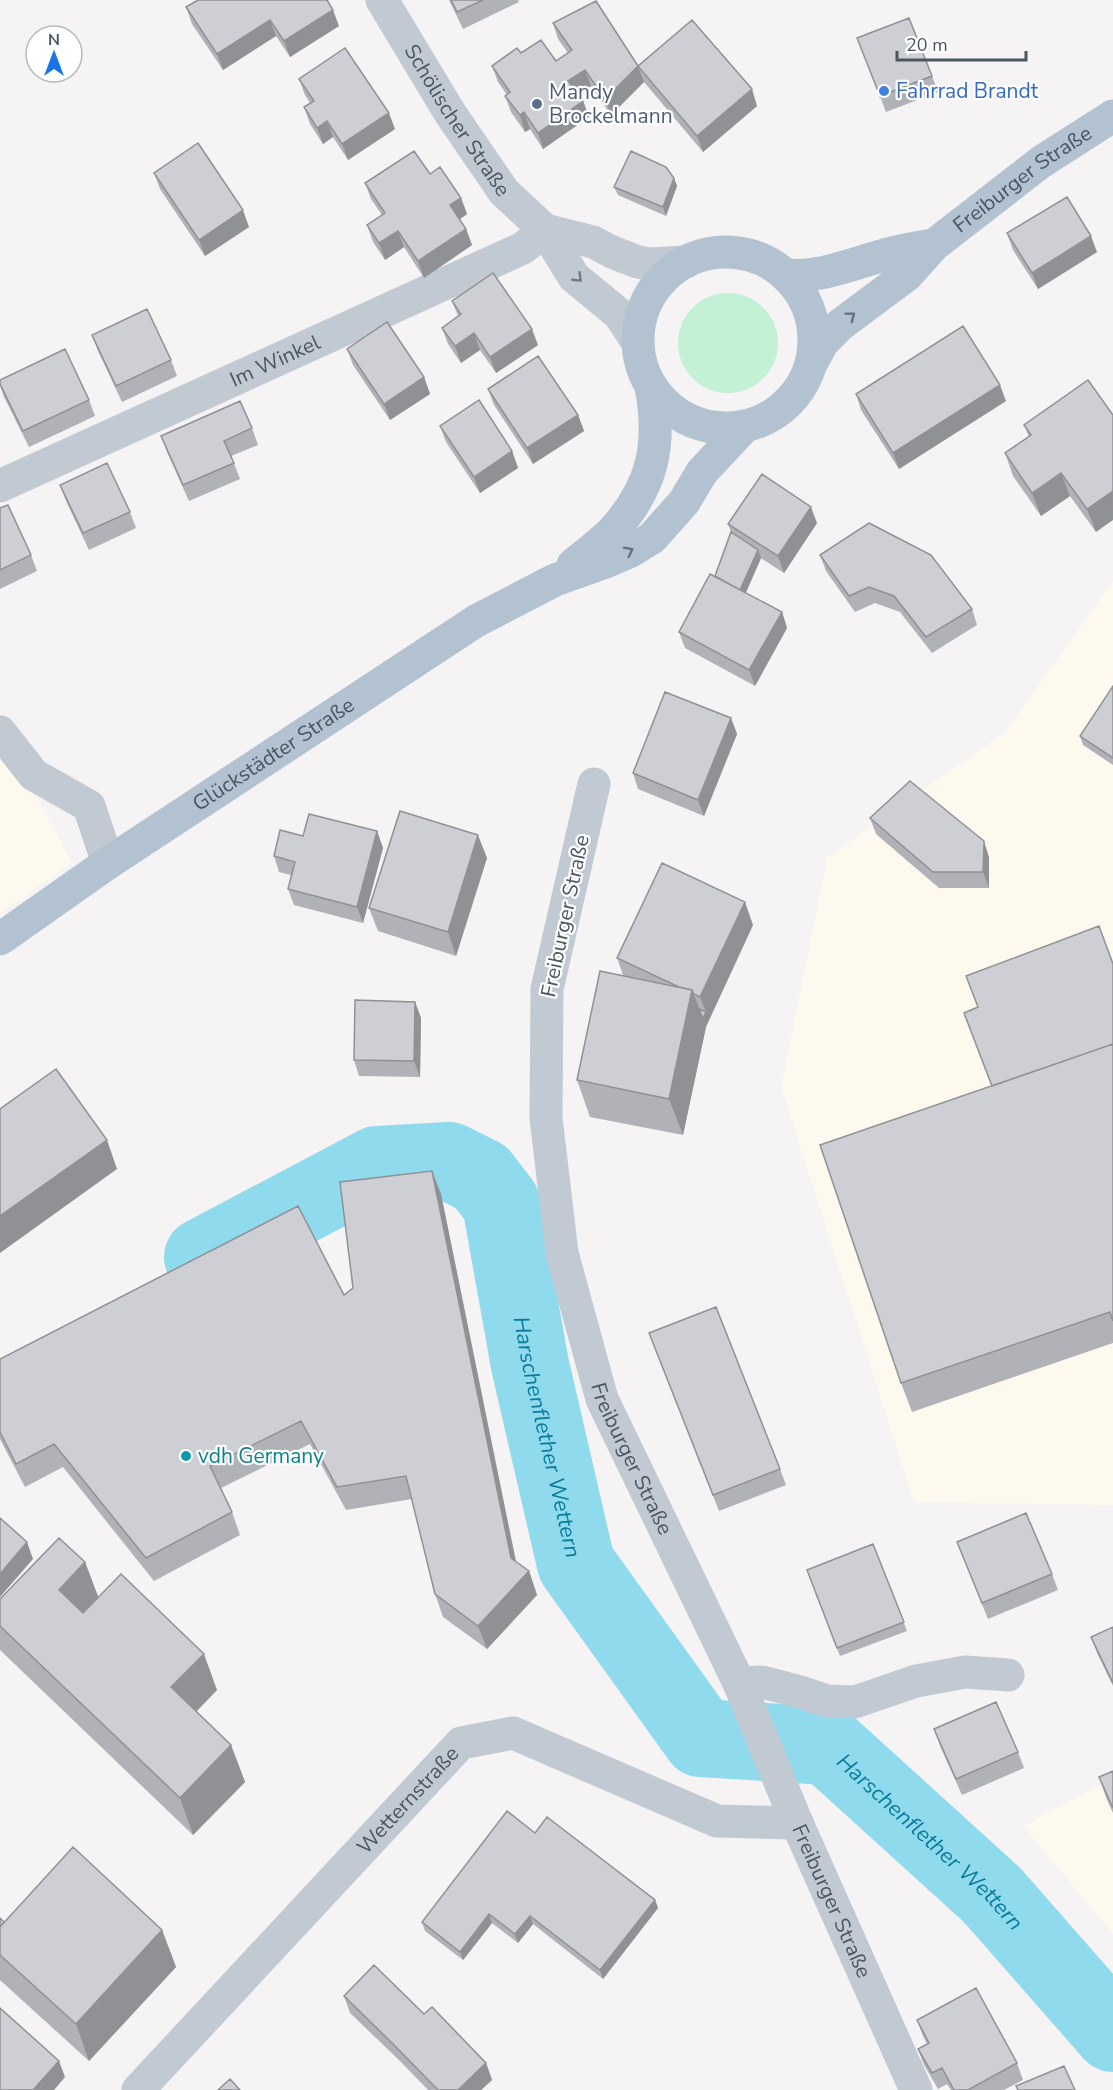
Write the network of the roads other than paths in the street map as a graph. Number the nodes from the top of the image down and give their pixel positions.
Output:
1 (382, 0) edge
2 (1113, 116) edge
3 (545, 230) junction
4 (934, 244) junction
5 (686, 262) junction
6 (787, 275) junction
7 (638, 343) junction
8 (813, 360) junction
9 (651, 386) junction
10 (746, 426) junction
11 (0, 486) edge
12 (555, 580) junction
13 (0, 732) edge
14 (594, 784) dead end
15 (108, 863) junction
16 (0, 939) edge
17 (1008, 1675) dead end
18 (739, 1683) junction
19 (797, 1823) junction
20 (138, 2090) edge
21 (916, 2090) edge

1 - 3 street, Schölischer Straße
2 - 4 main road, Freiburger Straße
3 - 5 street, Schölischer Straße
3 -> 7 street, Schölischer Straße
3 - 11 street, Im Winkel
4 - 6 main road, Freiburger Straße
8 -> 4 main road, Freiburger Straße
5 - 6 main road
5 - 7 main road
6 - 8 main road
7 - 9 main road
8 - 10 main road
9 - 10 main road
9 - 12 main road, Glückstädter Straße
12 -> 10 main road, Glückstädter Straße
12 - 15 main road, Glückstädter Straße
13 - 15 street
14 - 18 street, Freiburger Straße
15 - 16 main road, Glückstädter Straße
17 - 18 street
18 - 19 street, Freiburger Straße
19 - 20 street, Wetternstraße
19 - 21 street, Freiburger Straße

